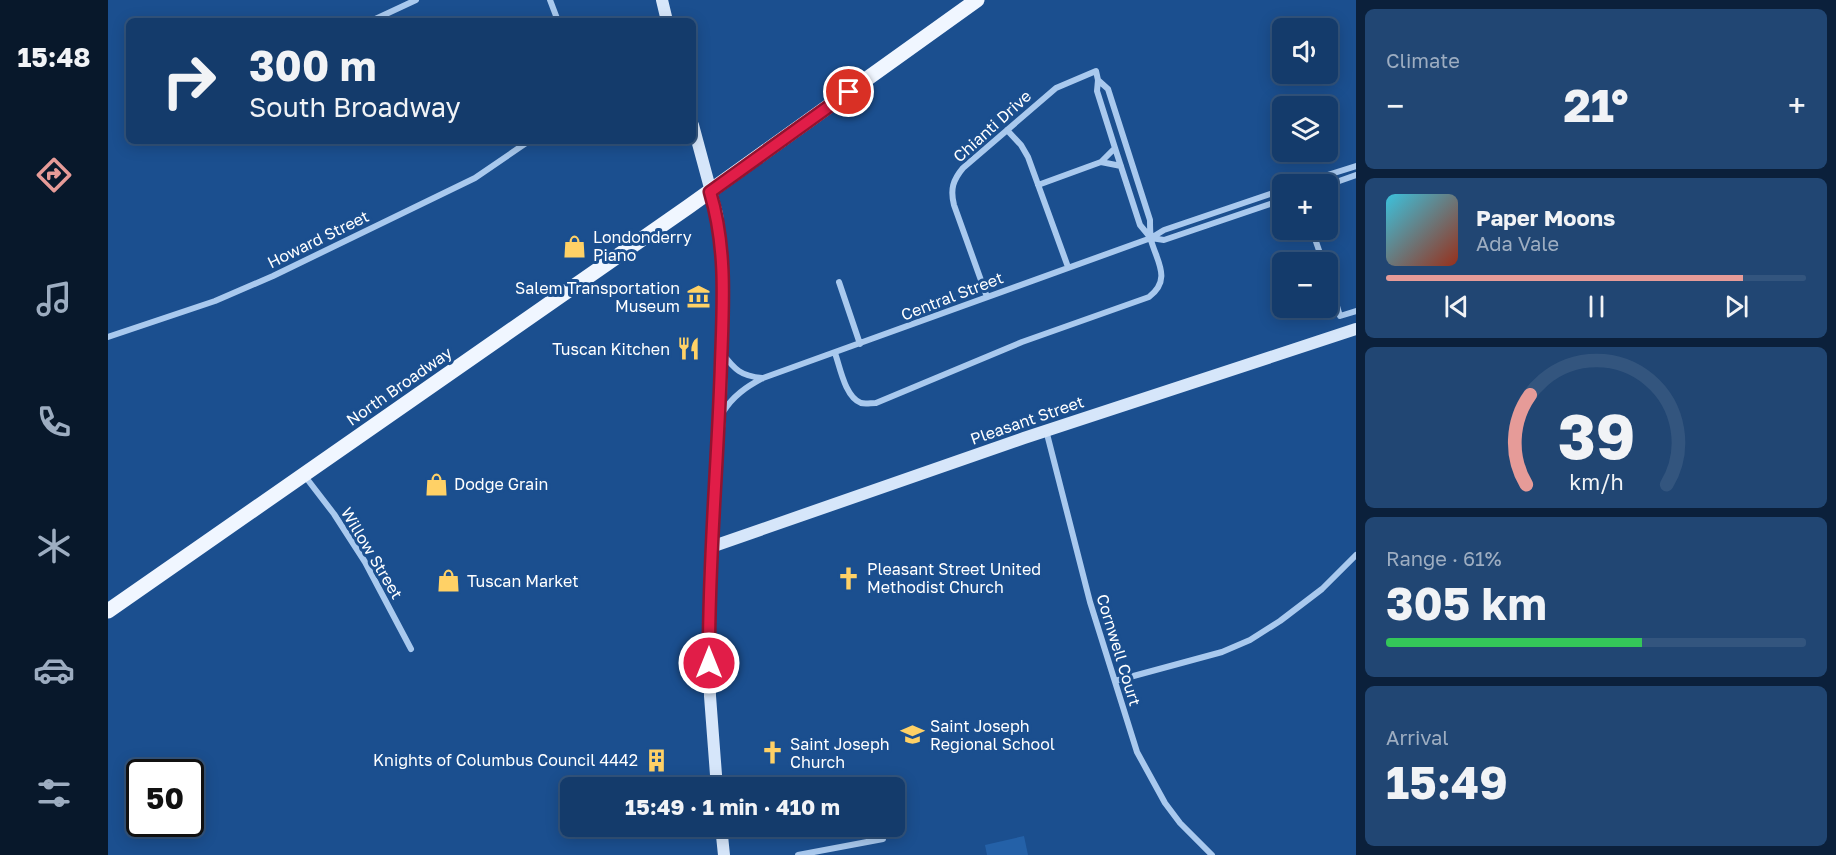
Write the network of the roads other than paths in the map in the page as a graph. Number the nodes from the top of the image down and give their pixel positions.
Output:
1 (416, 0) edge
2 (550, 0) edge
3 (662, 0) edge
4 (977, 0) edge
5 (377, 18) edge
6 (557, 18) edge
7 (666, 18) edge
8 (1098, 80) junction
9 (1007, 130) junction
10 (696, 137) edge
11 (525, 144) edge
12 (1115, 148) junction
13 (1101, 162) junction
14 (1121, 166) junction
15 (1356, 166) edge
16 (1331, 174) edge
17 (1356, 175) edge
18 (1338, 181) edge
19 (1038, 185) junction
20 (710, 192) junction
21 (1272, 193) edge
22 (1272, 203) edge
23 (1151, 238) junction
24 (1068, 267) junction
25 (839, 282) dead end
26 (987, 297) junction
27 (1338, 308) edge
28 (1356, 310) edge
29 (1356, 328) edge
30 (108, 337) edge
31 (860, 344) junction
32 (722, 352) junction
33 (835, 353) junction
34 (763, 378) junction
35 (719, 417) junction
36 (1046, 430) junction
37 (303, 475) junction
38 (711, 547) junction
39 (1356, 555) edge
40 (108, 611) edge
41 (411, 649) dead end
42 (1115, 681) junction
43 (716, 777) edge
44 (722, 837) edge
45 (883, 839) dead end
46 (724, 855) edge
47 (798, 855) edge
48 (1212, 855) edge

1 - 5 street
2 - 6 street
3 - 7 main road
4 - 20 main road, North Broadway
8 - 9 street, Chianti Drive
8 - 12 street
8 - 23 street
9 - 19 street
9 - 26 street, Chianti Drive
10 - 20 main road
11 - 30 street, Howard Street
12 - 13 street
12 - 14 street
13 - 14 street
13 - 19 street
14 - 23 street
15 - 16 street
17 - 18 street
19 - 24 street
20 - 32 main road
20 - 37 main road, North Broadway
21 - 23 street, Central Street
22 - 23 street, Central Street
23 - 24 street, Central Street
23 - 33 street
24 - 26 street, Central Street
25 - 31 street
26 - 31 street, Central Street
27 - 28 street
29 - 36 main road, Pleasant Street
31 - 33 street, Central Street
32 - 34 street
32 - 35 main road
33 - 34 street, Central Street
34 - 35 street, Central Street
35 - 38 main road
36 - 38 main road, Pleasant Street
36 - 42 street, Cornwell Court
37 - 40 main road, North Broadway
37 - 41 street, Willow Street
38 - 43 main road
39 - 42 street
42 - 48 street, Cornwell Court
44 - 46 main road
45 - 47 street

